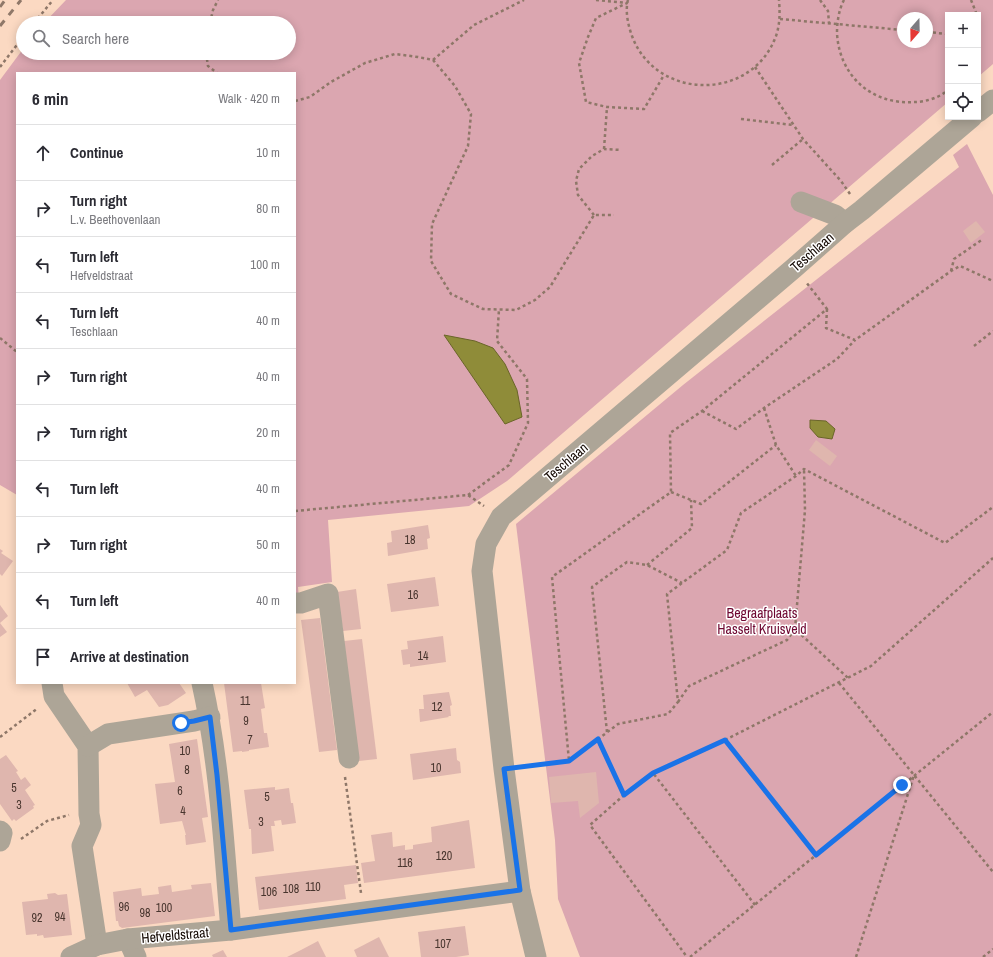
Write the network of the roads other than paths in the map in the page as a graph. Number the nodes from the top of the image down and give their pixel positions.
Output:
1 (993, 100) edge
2 (981, 110) edge
3 (968, 120) edge
4 (801, 202) dead end
5 (844, 223) junction
6 (296, 603) edge
7 (202, 684) edge
8 (53, 690) edge
9 (210, 717) junction
10 (88, 746) junction
11 (347, 766) road end
12 (520, 890) junction
13 (231, 930) junction
14 (97, 945) junction
15 (132, 948) edge
16 (71, 957) edge
17 (536, 957) edge

1 - 2 street
3 - 5 street, Teschlaan
4 - 5 street
5 - 12 street, Teschlaan
6 - 11 street
7 - 9 street
8 - 10 street
9 - 10 street
9 - 13 street
10 - 14 street
12 - 13 street, Hefveldstraat
12 - 17 street, Teschlaan
13 - 15 street, Hefveldstraat
14 - 15 street, Hefveldstraat
14 - 16 street, Hefveldstraat

